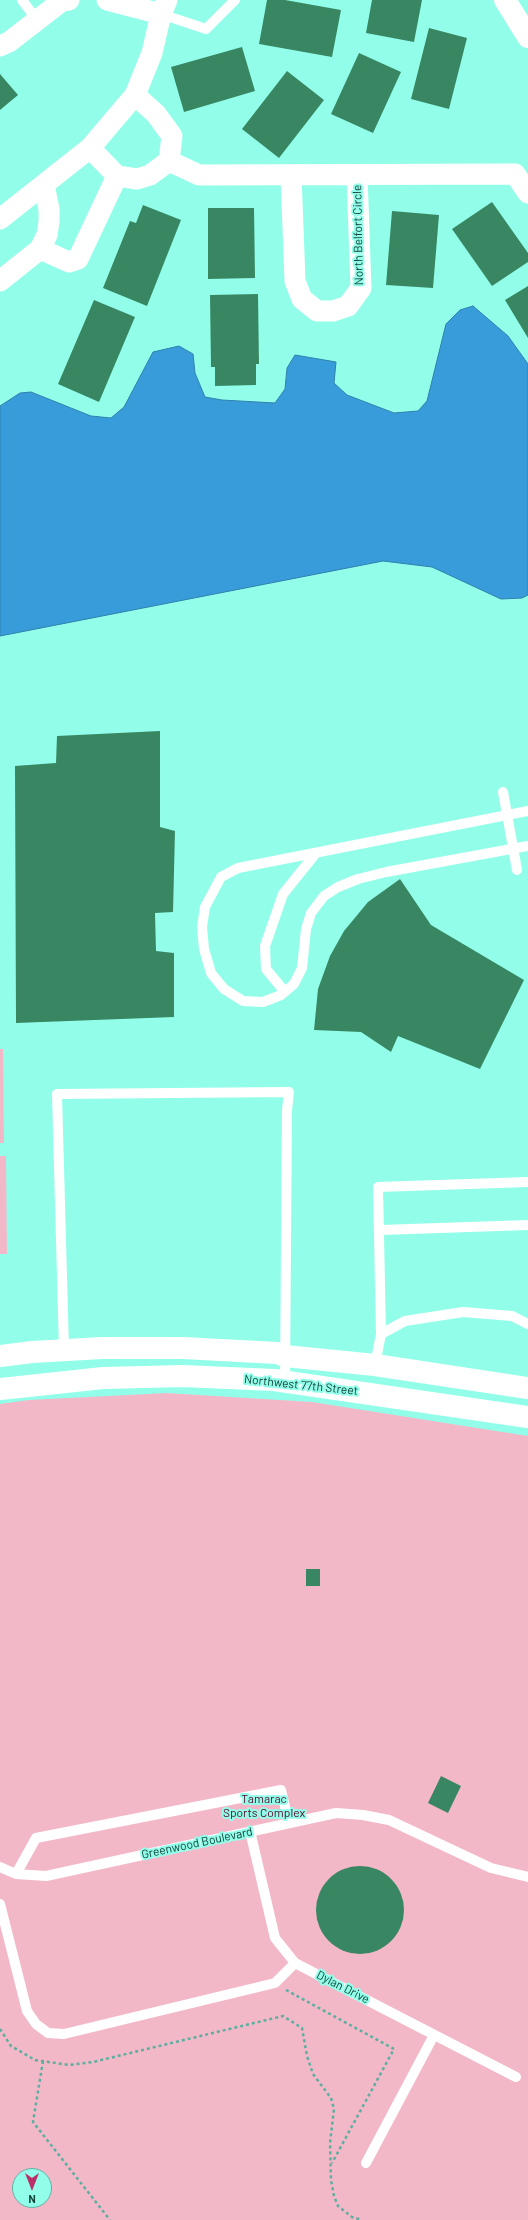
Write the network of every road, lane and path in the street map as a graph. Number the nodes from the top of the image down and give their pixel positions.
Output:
1 (22, 0) edge
2 (69, 0) edge
3 (235, 0) edge
4 (505, 0) edge
5 (114, 1) edge
6 (164, 7) edge
7 (37, 20) junction
8 (528, 37) edge
9 (0, 46) edge
10 (135, 95) junction
11 (90, 148) junction
12 (169, 162) junction
13 (291, 175) junction
14 (356, 175) junction
15 (117, 176) junction
16 (44, 185) junction
17 (528, 193) edge
18 (0, 219) edge
19 (40, 249) junction
20 (0, 281) edge
21 (503, 792) dead end
22 (528, 811) edge
23 (508, 815) junction
24 (528, 846) edge
25 (512, 849) junction
26 (316, 853) junction
27 (517, 870) dead end
28 (285, 992) junction
29 (528, 1182) edge
30 (528, 1225) edge
31 (380, 1230) junction
32 (528, 1324) edge
33 (382, 1334) junction
34 (64, 1350) junction
35 (0, 1356) edge
36 (285, 1356) junction
37 (375, 1365) junction
38 (285, 1383) junction
39 (528, 1388) edge
40 (0, 1389) edge
41 (528, 1417) edge
42 (289, 1823) junction
43 (250, 1831) junction
44 (0, 1867) edge
45 (16, 1874) junction
46 (528, 1877) edge
47 (0, 1904) edge
48 (295, 1963) junction
49 (275, 1983) junction
50 (0, 2029) edge
51 (434, 2035) junction
52 (43, 2061) junction
53 (516, 2077) dead end
54 (331, 2163) junction
55 (366, 2163) dead end
56 (352, 2219) edge
57 (110, 2220) edge
58 (362, 2220) edge

1 - 7 lane
2 - 7 street
3 - 6 lane
4 - 8 street
5 - 6 street
6 - 10 street
7 - 9 street
10 - 11 street
10 - 12 street
11 - 15 street
11 - 16 street
12 - 13 street, North Belfort Circle
12 - 15 street
13 - 14 street, North Belfort Circle
13 - 14 street, North Belfort Circle
14 - 17 street, North Belfort Circle
15 - 19 street
16 - 18 street
16 - 19 street
19 - 20 street
21 - 23 lane
22 - 23 lane
23 - 25 lane
23 - 26 lane
24 - 25 lane
25 - 27 lane
25 - 28 lane
26 - 28 lane
26 - 28 lane
29 - 31 lane
30 - 31 lane
31 - 33 lane
32 - 33 lane
33 - 37 lane
34 - 35 street
34 - 36 street
34 - 36 lane
36 - 37 street
36 - 38 lane
37 - 39 street
38 - 40 street, Northwest 77th Street
38 - 41 street, Northwest 77th Street
42 - 43 lane, Greenwood Boulevard
42 - 45 lane
42 - 46 lane, Greenwood Boulevard
43 - 45 lane, Greenwood Boulevard
43 - 48 lane, Dylan Drive
44 - 45 lane, Greenwood Boulevard
47 - 49 lane
48 - 49 lane
48 - 51 lane, Dylan Drive
49 - 54 path
50 - 52 path
51 - 53 lane, Dylan Drive
51 - 55 lane
52 - 54 path
52 - 57 path
54 - 56 path
56 - 58 path

